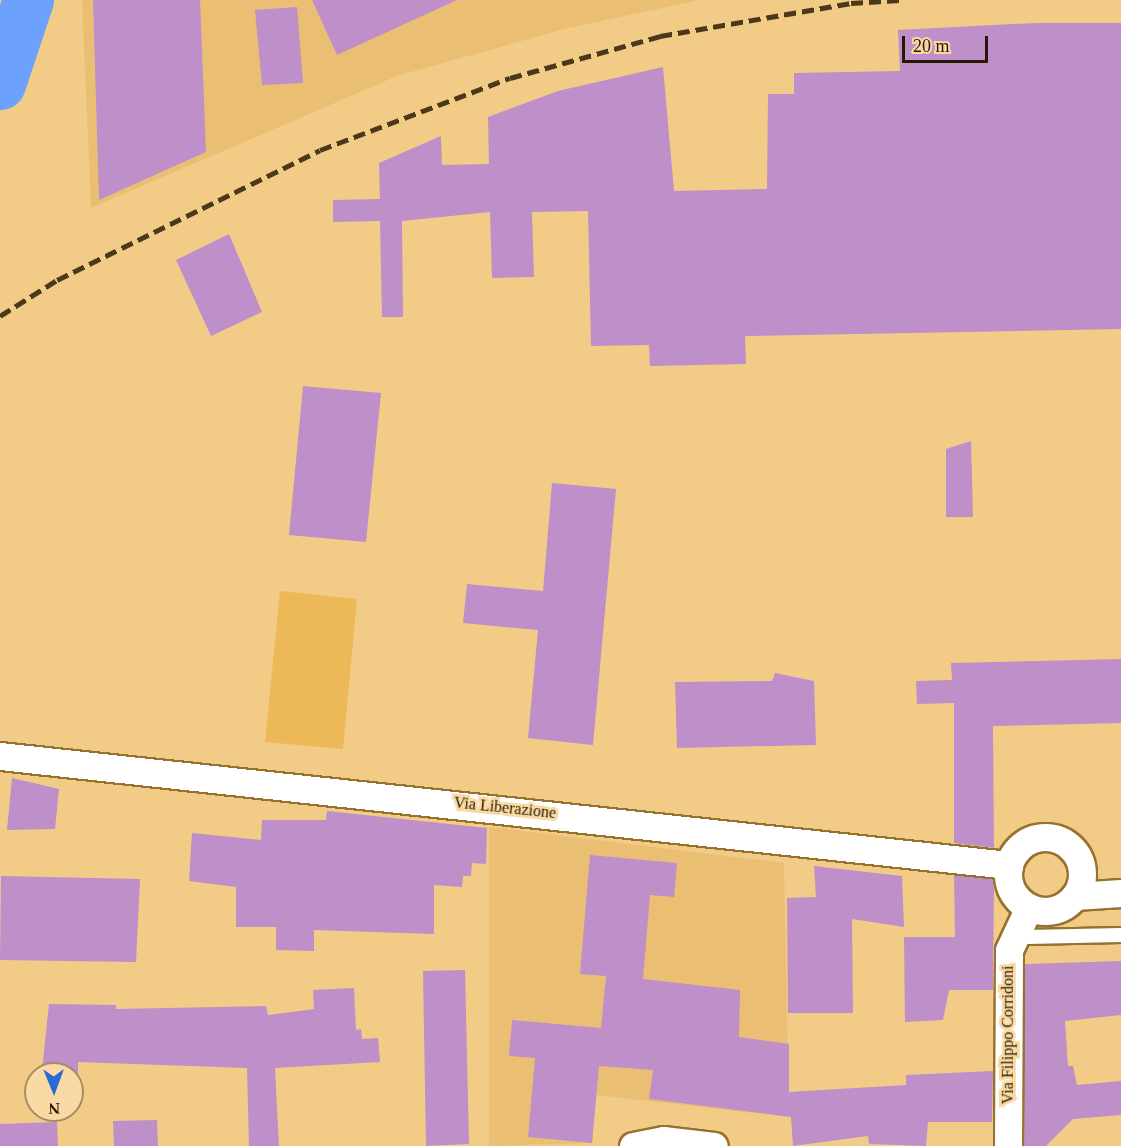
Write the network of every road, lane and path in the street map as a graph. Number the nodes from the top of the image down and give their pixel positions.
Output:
1 (0, 756) edge
2 (1081, 864) junction
3 (1010, 866) junction
4 (1121, 879) edge
5 (1121, 893) edge
6 (1075, 896) junction
7 (1024, 916) junction
8 (1121, 935) edge
9 (633, 1146) edge
10 (714, 1146) edge
11 (1008, 1146) edge

1 - 3 street, Via Liberazione
2 - 3 street
2 - 4 street
2 - 6 street
3 - 7 street
5 - 6 street
6 - 7 street
7 - 8 lane
7 - 11 street, Via Filippo Corridoni
9 - 10 street

